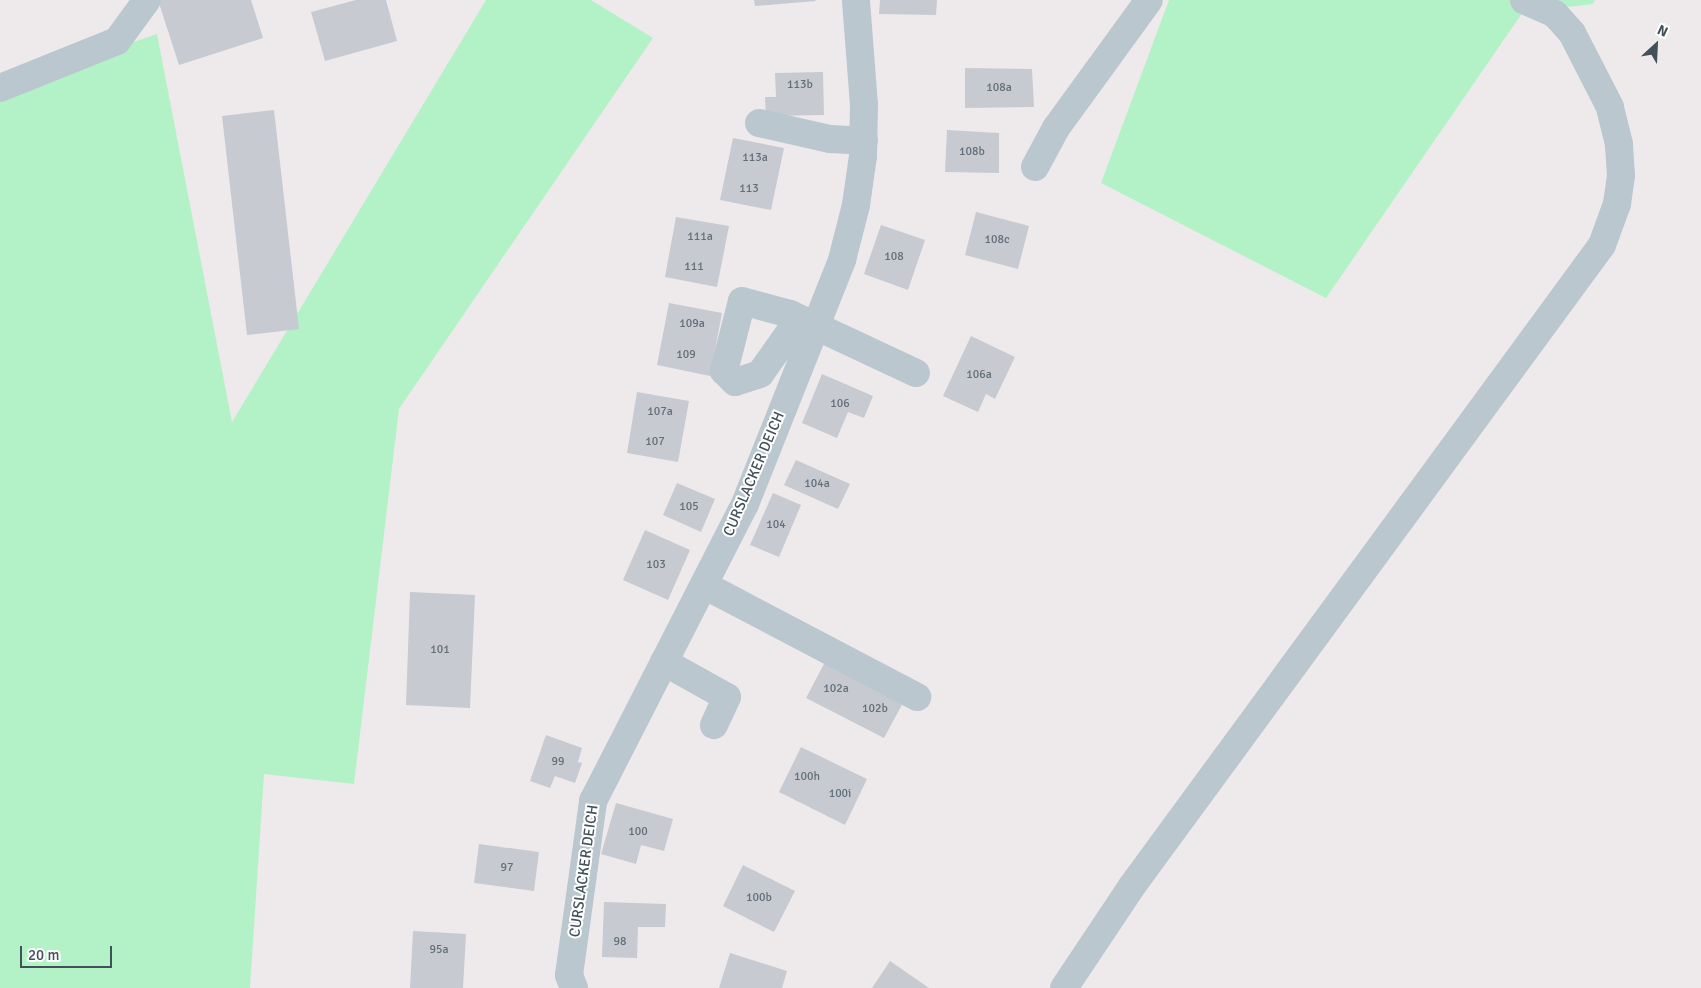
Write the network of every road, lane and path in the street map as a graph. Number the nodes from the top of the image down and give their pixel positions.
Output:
1 (856, 0) edge
2 (1149, 0) edge
3 (1524, 0) edge
4 (137, 4) edge
5 (0, 88) edge
6 (758, 123) dead end
7 (864, 142) junction
8 (1035, 167) dead end
9 (807, 323) junction
10 (916, 372) dead end
11 (704, 585) junction
12 (664, 662) junction
13 (918, 698) dead end
14 (714, 725) dead end
15 (574, 988) edge
16 (1064, 988) edge

1 - 7 street, CURSLACKER DEICH
2 - 8 street
3 - 16 street
4 - 5 street
6 - 7 street
7 - 9 street, CURSLACKER DEICH
9 - 10 street
9 - 11 street, CURSLACKER DEICH
11 - 12 street, CURSLACKER DEICH
11 - 13 street
12 - 14 street
12 - 15 street, CURSLACKER DEICH

